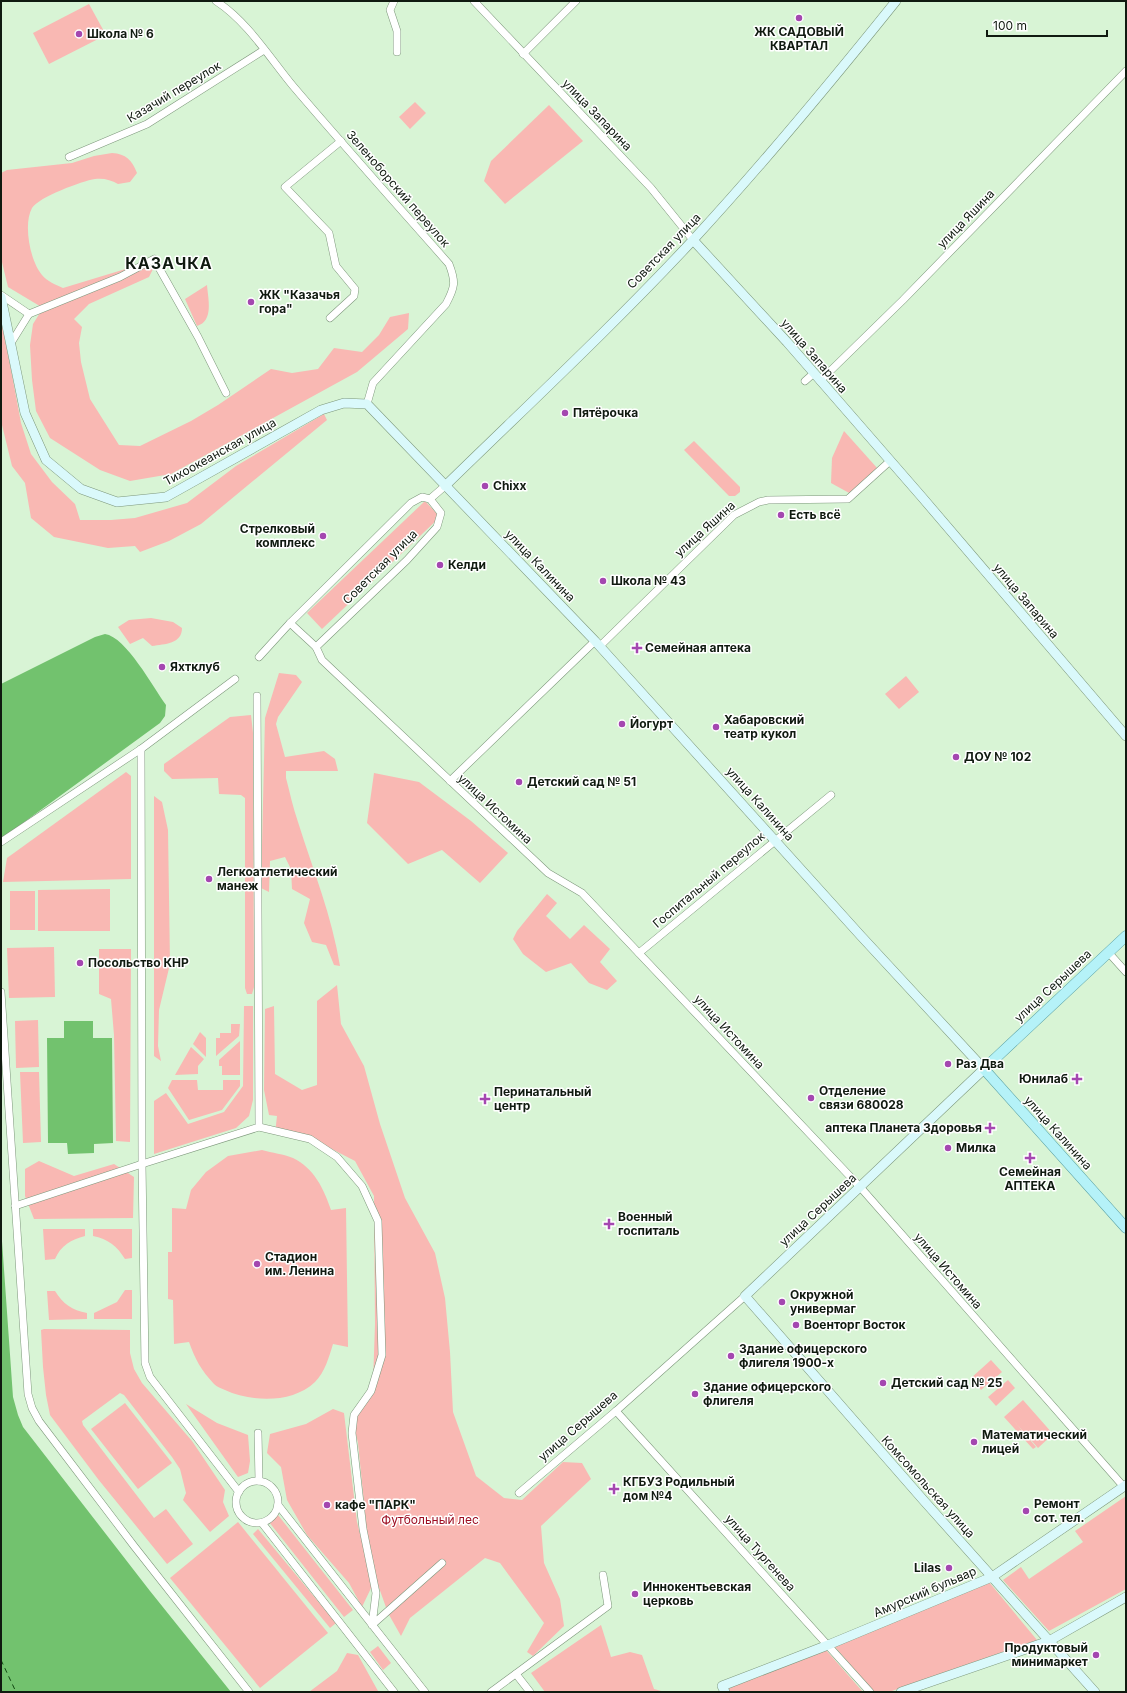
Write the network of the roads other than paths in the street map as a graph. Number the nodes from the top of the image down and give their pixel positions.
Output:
1 (216, 1) edge
2 (394, 1) edge
3 (474, 1) edge
4 (576, 1) edge
5 (896, 1) edge
6 (264, 50) junction
7 (397, 52) dead end
8 (523, 54) junction
9 (1126, 71) edge
10 (341, 141) junction
11 (69, 158) dead end
12 (693, 240) junction
13 (1, 296) edge
14 (29, 314) junction
15 (330, 318) dead end
16 (11, 343) junction
17 (814, 373) junction
18 (805, 381) dead end
19 (820, 381) junction
20 (226, 393) dead end
21 (367, 404) junction
22 (890, 461) junction
23 (445, 486) junction
24 (430, 499) junction
25 (290, 622) junction
26 (597, 644) junction
27 (316, 646) junction
28 (259, 656) dead end
29 (235, 679) dead end
30 (256, 696) dead end
31 (1126, 736) edge
32 (141, 748) junction
33 (450, 781) junction
34 (831, 795) dead end
35 (776, 840) junction
36 (1, 842) edge
37 (1126, 936) edge
38 (1108, 952) junction
39 (639, 953) junction
40 (1126, 972) edge
41 (1, 992) edge
42 (984, 1069) junction
43 (259, 1127) junction
44 (142, 1164) junction
45 (861, 1188) junction
46 (15, 1206) junction
47 (1126, 1228) edge
48 (745, 1296) junction
49 (616, 1411) junction
50 (258, 1434) dead end
51 (259, 1481) junction
52 (1125, 1486) edge
53 (238, 1492) junction
54 (520, 1493) dead end
55 (278, 1505) junction
56 (262, 1523) junction
57 (442, 1563) dead end
58 (603, 1575) dead end
59 (992, 1577) junction
60 (1126, 1597) edge
61 (372, 1625) junction
62 (1049, 1641) junction
63 (828, 1645) junction
64 (516, 1674) junction
65 (249, 1692) edge
66 (394, 1692) edge
67 (425, 1692) edge
68 (491, 1692) edge
69 (530, 1692) edge
70 (725, 1692) edge
71 (870, 1692) edge
72 (901, 1692) edge
73 (1095, 1692) edge

1 - 6 street, Зеленоборский переулок
2 - 7 street
3 - 8 street, улица Запарина
4 - 8 street
5 - 12 street, Советская улица
6 - 10 street, Зеленоборский переулок
6 - 11 street, Казачий переулок
8 - 12 street, улица Запарина
9 - 19 street, улица Яшина
10 - 15 street
10 - 21 street, Зеленоборский переулок
12 - 17 street, улица Запарина
12 - 23 street, Советская улица
13 - 14 street
13 - 16 street, Тихоокеанская улица
14 - 16 street
14 - 20 street
16 - 21 street, Тихоокеанская улица
17 - 18 street
17 - 19 street, улица Запарина
19 - 22 street, улица Запарина
21 - 23 street, улица Калинина
22 - 26 street, улица Яшина
22 - 31 street, улица Запарина
23 - 24 street, Советская улица
23 - 26 street, улица Калинина
24 - 25 street, Советская улица
24 - 27 street, Советская улица
25 - 27 street, улица Истомина
25 - 28 street, Советская улица
26 - 33 street, улица Яшина
26 - 35 street, улица Калинина
27 - 33 street, улица Истомина
29 - 32 street
30 - 43 street
32 - 36 street
32 - 44 street
33 - 39 street, улица Истомина
34 - 35 street, Госпитальный переулок
35 - 39 street, Госпитальный переулок
35 - 42 street, улица Калинина
37 - 38 main road, улица Серышева
38 - 40 street
38 - 42 main road, улица Серышева
39 - 45 street, улица Истомина
41 - 46 street
42 - 45 street, улица Серышева
42 - 47 main road, улица Калинина
43 - 44 street
43 - 61 street
44 - 46 street
44 - 53 street
45 - 48 street, улица Серышева
45 - 52 street, улица Истомина
46 - 65 street
48 - 49 street, улица Серышева
48 - 59 street, Комсомольская улица
49 - 54 street, улица Серышева
49 - 63 street, улица Тургенева
50 - 51 street
51 - 53 street
51 - 55 street
52 - 59 street, Амурский бульвар
53 - 56 street
55 - 56 street
55 - 61 street
56 - 66 street
57 - 61 street
58 - 64 street
59 - 62 street, Комсомольская улица
59 - 63 street, Амурский бульвар
60 - 62 street
61 - 67 street
62 - 72 street
62 - 73 street, Комсомольская улица
63 - 70 street, Амурский бульвар
63 - 71 street, улица Тургенева
64 - 68 street
64 - 69 street

